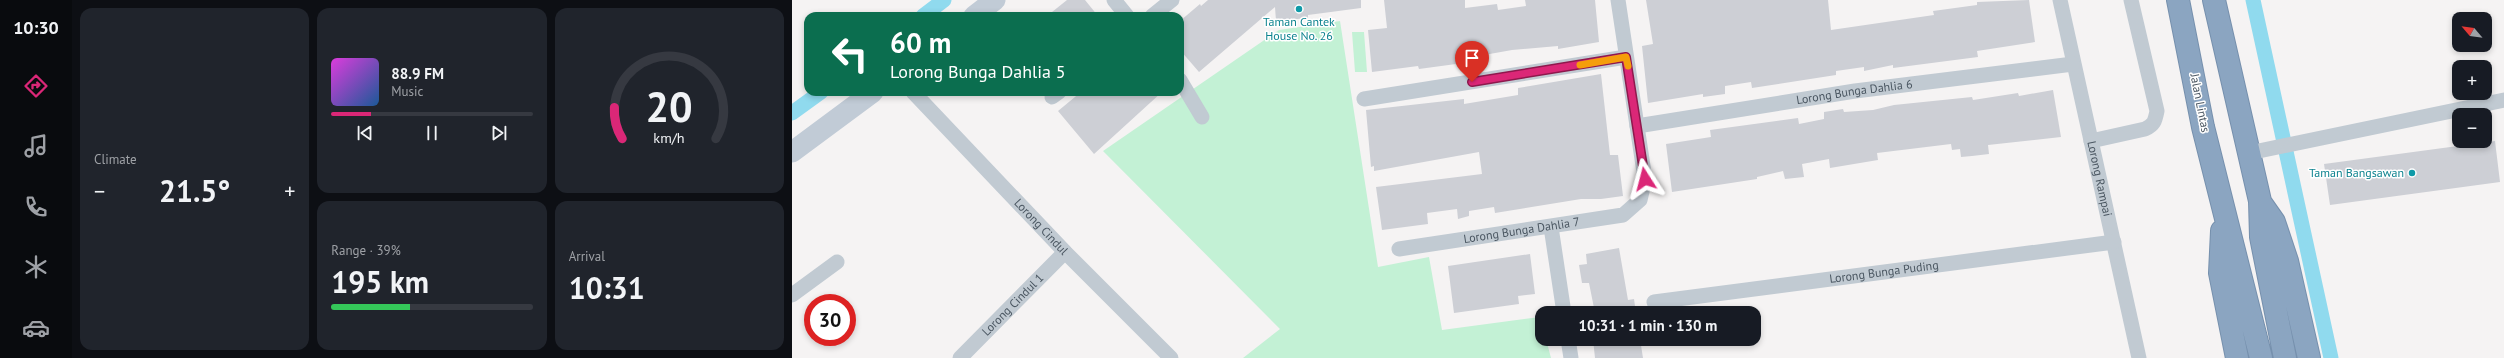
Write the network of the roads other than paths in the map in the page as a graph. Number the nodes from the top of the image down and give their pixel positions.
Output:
1 (995, 0) edge
2 (1114, 0) edge
3 (1172, 0) edge
4 (1618, 0) edge
5 (2060, 0) edge
6 (2131, 0) edge
7 (2168, 0) edge
8 (2178, 0) edge
9 (2214, 0) edge
10 (979, 12) edge
11 (1124, 12) edge
12 (1157, 12) edge
13 (1626, 57) junction
14 (2073, 64) junction
15 (1184, 87) edge
16 (868, 96) edge
17 (917, 96) edge
18 (2199, 96) junction
19 (1364, 99) dead end
20 (2504, 100) edge
21 (1202, 117) dead end
22 (1637, 126) junction
23 (2091, 141) junction
24 (792, 152) edge
25 (2249, 153) junction
26 (2260, 201) junction
27 (2223, 206) junction
28 (1551, 226) junction
29 (2114, 242) junction
30 (1399, 249) dead end
31 (1065, 252) junction
32 (837, 262) dead end
33 (792, 294) edge
34 (1654, 302) dead end
35 (1563, 306) edge
36 (1569, 346) edge
37 (2260, 353) edge
38 (960, 358) edge
39 (1172, 358) edge
40 (1571, 358) edge
41 (2139, 358) edge
42 (2237, 358) edge
43 (2286, 358) edge
44 (2309, 358) edge

1 - 10 street
2 - 11 street
3 - 12 street
4 - 13 street
5 - 14 street, Lorong Rampai
6 - 23 street
7 - 18 street
8 - 18 highway, Jalan Lintas
9 - 25 highway
13 - 19 street
13 - 22 street
14 - 22 street, Lorong Bunga Dahlia 6
14 - 23 street, Lorong Rampai
15 - 21 street
16 - 24 street
17 - 31 street, Lorong Cindul
18 - 27 highway, Jalan Lintas
20 - 25 street
22 - 28 street, Lorong Bunga Dahlia 7
23 - 29 street, Lorong Rampai
25 - 26 highway
26 - 43 highway
26 - 44 highway
27 - 37 highway, Jalan Lintas
27 - 42 highway, Jalan Lintas
28 - 30 street, Lorong Bunga Dahlia 7
28 - 35 street
29 - 34 street, Lorong Bunga Puding
29 - 41 street, Lorong Rampai
31 - 38 street, Lorong Cindul 1
31 - 39 street, Lorong Cindul
32 - 33 street
36 - 40 street

